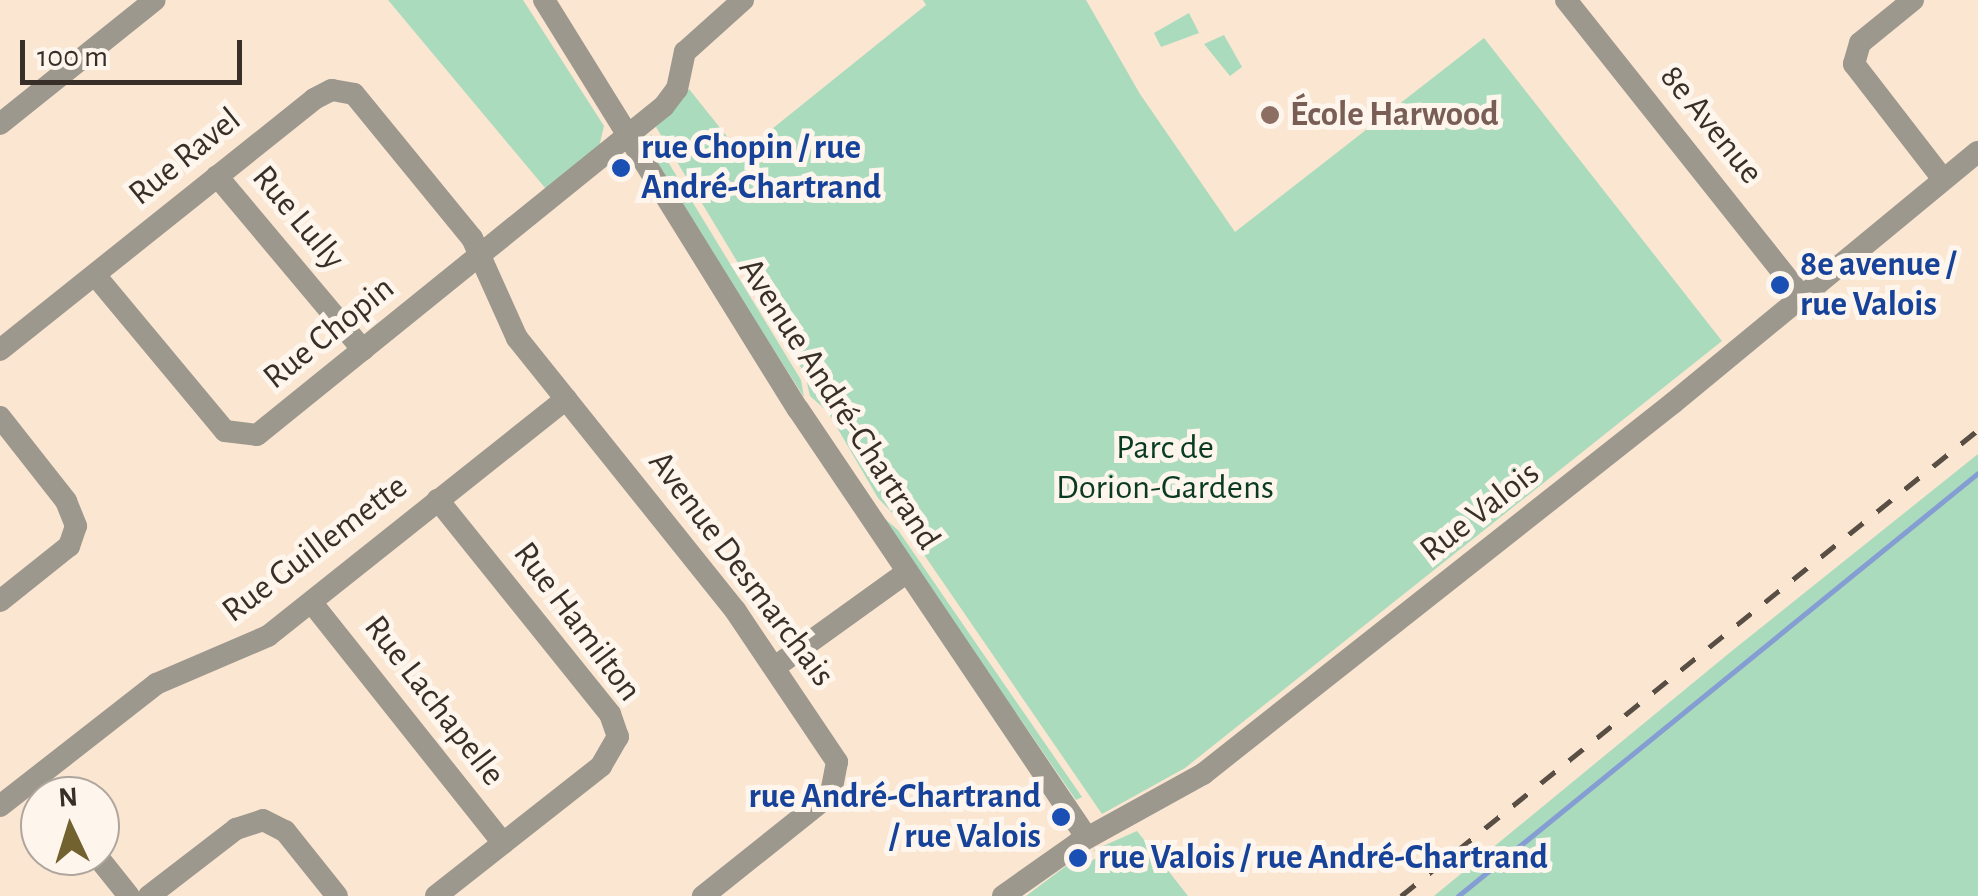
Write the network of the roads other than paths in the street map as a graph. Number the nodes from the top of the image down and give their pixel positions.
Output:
1 (156, 0) edge
2 (544, 0) edge
3 (743, 0) edge
4 (1566, 0) edge
5 (1913, 0) edge
6 (0, 124) edge
7 (628, 135) junction
8 (1978, 152) edge
9 (218, 176) junction
10 (1943, 180) junction
11 (480, 256) junction
12 (94, 275) junction
13 (1801, 294) junction
14 (0, 350) edge
15 (363, 350) junction
16 (566, 399) junction
17 (0, 416) edge
18 (438, 500) junction
19 (906, 573) junction
20 (0, 601) edge
21 (312, 603) junction
22 (775, 666) junction
23 (55, 776) edge
24 (1087, 838) junction
25 (503, 843) junction
26 (112, 876) edge
27 (128, 896) edge
28 (148, 896) edge
29 (337, 896) edge
30 (436, 896) edge
31 (703, 896) edge
32 (1003, 896) edge

1 - 6 street
2 - 7 street, Avenue André-Chartrand
3 - 7 street, Rue Chopin
4 - 13 street, 8e Avenue
5 - 10 street
7 - 11 street, Rue Chopin
7 - 19 street, Avenue André-Chartrand
8 - 10 street, Rue Valois
9 - 11 street, Rue Ravel
9 - 12 street, Rue Ravel
9 - 15 street, Rue Lully
10 - 13 street, Rue Valois
11 - 15 street, Rue Chopin
11 - 16 street, Avenue Desmarchais
12 - 14 street, Rue Ravel
12 - 15 street, Rue Chopin
13 - 24 street, Rue Valois
16 - 18 street, Rue Guillemette
16 - 22 street, Avenue Desmarchais
17 - 20 street
18 - 21 street, Rue Guillemette
18 - 25 street, Rue Hamilton
19 - 22 street
19 - 24 street, Avenue André-Chartrand
21 - 23 street, Rue Guillemette
21 - 25 street, Rue Lachapelle
22 - 31 street, Avenue Desmarchais
24 - 32 street, Rue Valois
25 - 30 street, Rue Hamilton
26 - 27 street
28 - 29 street

